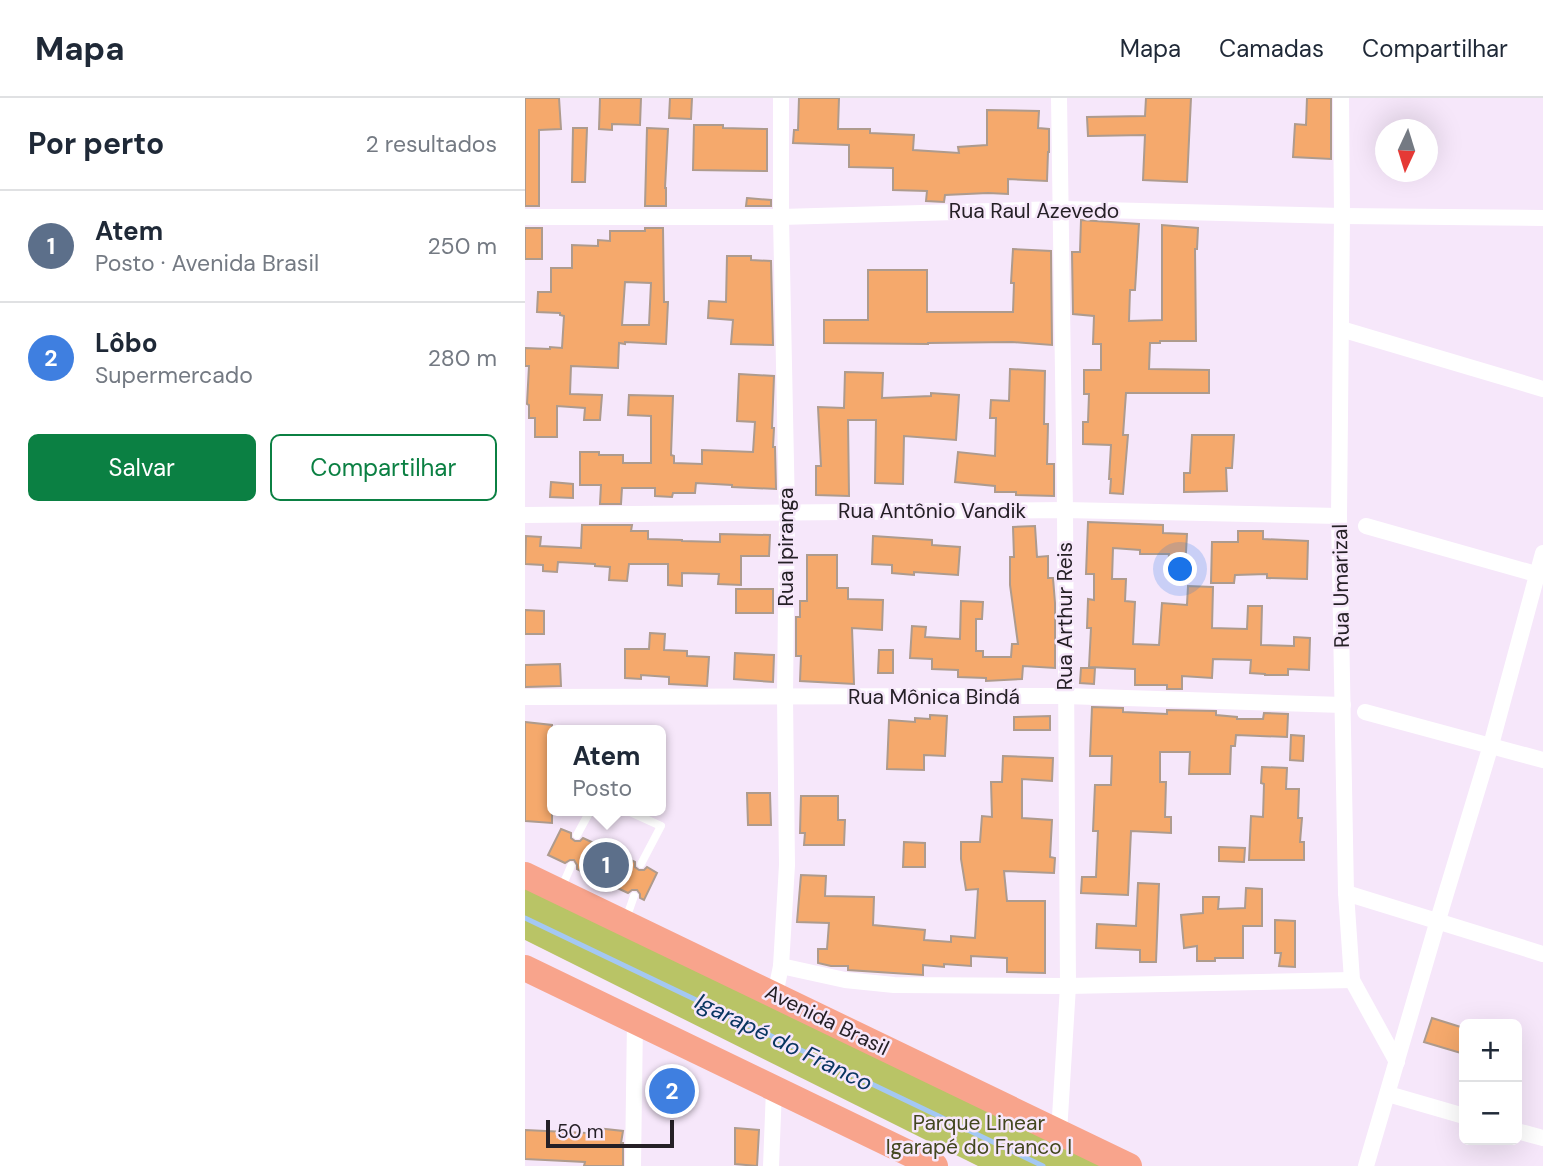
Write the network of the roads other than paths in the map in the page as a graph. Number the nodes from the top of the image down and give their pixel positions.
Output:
1 (781, 98) edge
2 (1059, 98) edge
3 (1341, 98) edge
4 (1061, 209) junction
5 (1342, 216) junction
6 (525, 217) edge
7 (781, 217) junction
8 (1543, 218) edge
9 (1341, 329) junction
10 (1543, 389) edge
11 (1065, 510) junction
12 (787, 512) junction
13 (525, 515) edge
14 (1339, 516) junction
15 (1366, 526) dead end
16 (1543, 553) edge
17 (1540, 575) edge
18 (1065, 696) junction
19 (525, 697) edge
20 (785, 697) junction
21 (1343, 705) junction
22 (1365, 712) dead end
23 (1491, 745) junction
24 (1543, 760) edge
25 (587, 816) edge
26 (639, 816) edge
27 (577, 835) dead end
28 (641, 864) dead end
29 (571, 866) dead end
30 (525, 875) edge
31 (559, 892) junction
32 (1346, 893) junction
33 (634, 896) dead end
34 (1438, 920) junction
35 (625, 922) junction
36 (1543, 954) edge
37 (781, 966) junction
38 (525, 968) edge
39 (1352, 980) junction
40 (1068, 985) junction
41 (775, 995) junction
42 (635, 1020) junction
43 (1397, 1062) junction
44 (774, 1089) junction
45 (1388, 1094) junction
46 (1459, 1115) edge
47 (1522, 1132) edge
48 (1059, 1133) junction
49 (1543, 1138) edge
50 (902, 1158) edge
51 (632, 1166) edge
52 (771, 1166) edge
53 (935, 1166) edge
54 (1129, 1166) edge
55 (1366, 1166) edge

1 - 7 street, Rua Ipiranga
2 - 4 street, Rua Arthur Reis
3 - 5 street, Rua Umarizal
4 - 5 street, Rua Raul Azevedo
4 - 7 street, Rua Raul Azevedo
4 - 11 street, Rua Arthur Reis
5 - 8 street, Rua Raul Azevedo
5 - 9 street, Rua Umarizal
6 - 7 street, Rua Raul Azevedo
7 - 12 street, Rua Ipiranga
9 - 10 street
9 - 14 street, Rua Umarizal
11 - 12 street, Rua Antônio Vandik
11 - 14 street, Rua Antônio Vandik
11 - 18 street, Rua Arthur Reis
12 - 13 street, Rua Antônio Vandik
12 - 20 street, Rua Ipiranga
14 - 21 street, Rua Umarizal
15 - 17 street
16 - 17 street
17 - 23 street
18 - 20 street, Rua Mônica Bindá
18 - 21 street, Rua Mônica Bindá
18 - 40 street, Rua Arthur Reis
19 - 20 street, Rua Mônica Bindá
20 - 37 street, Rua Ipiranga
21 - 32 street, Rua Umarizal
22 - 23 street
23 - 24 street
23 - 34 street
25 - 27 lane
26 - 28 lane
29 - 31 lane
30 - 31 highway, Avenida Brasil
31 - 35 highway, Avenida Brasil
32 - 34 street
32 - 39 street, Rua Umarizal
33 - 35 lane
34 - 36 street
34 - 43 street
35 - 41 highway, Avenida Brasil
37 - 40 street
37 - 41 street, Rua Ipiranga
38 - 42 highway
39 - 40 street
39 - 43 street, Rua Umarizal
40 - 48 street, Rua Arthur Reis
41 - 48 highway, Avenida Brasil
42 - 44 highway
42 - 51 street
43 - 45 street
44 - 50 highway
44 - 52 street
45 - 46 street
45 - 55 street
47 - 49 street
48 - 54 highway, Avenida Brasil
50 - 53 highway

